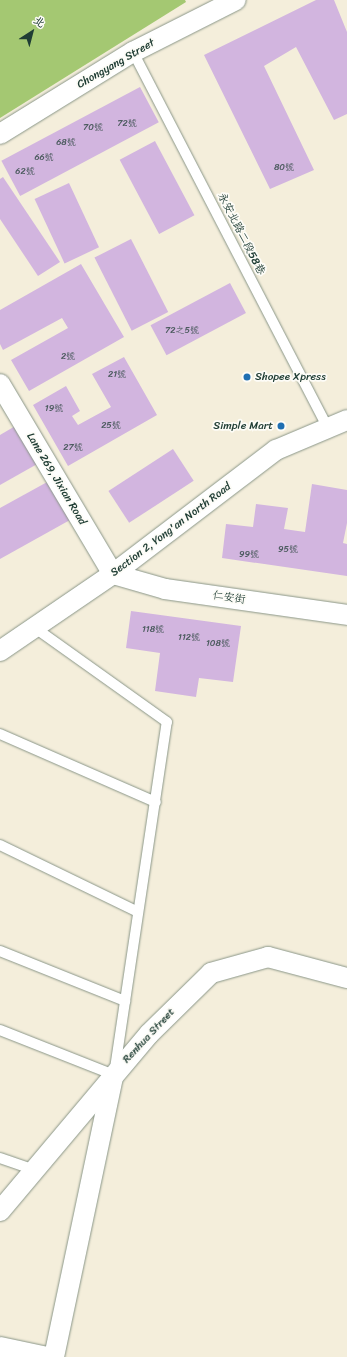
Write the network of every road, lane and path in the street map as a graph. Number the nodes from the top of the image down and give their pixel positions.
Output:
1 (236, 0) edge
2 (133, 52) junction
3 (0, 134) edge
4 (0, 384) edge
5 (347, 420) edge
6 (327, 427) junction
7 (113, 574) junction
8 (347, 615) edge
9 (34, 627) junction
10 (0, 651) edge
11 (0, 734) edge
12 (156, 802) junction
13 (0, 845) edge
14 (138, 912) junction
15 (0, 951) edge
16 (347, 978) edge
17 (125, 1001) junction
18 (0, 1030) edge
19 (114, 1075) junction
20 (0, 1158) edge
21 (34, 1170) junction
22 (0, 1211) edge
23 (0, 1347) edge
24 (47, 1357) edge
25 (54, 1357) edge

1 - 2 street, Chongyang Street
2 - 3 street, Chongyang Street
2 - 6 lane, 永安北路二段58巷
4 - 7 street, Lane 269, Jixian Road
5 - 6 street, Section 2, Yong'an North Road
6 - 7 street, Section 2, Yong'an North Road
7 - 8 street, 仁安街
7 - 9 street, Section 2, Yong'an North Road
9 - 10 street, Section 2, Yong'an North Road
9 - 12 lane
11 - 12 lane
12 - 14 lane
13 - 14 lane
14 - 17 lane
15 - 17 lane
16 - 19 street, Renhua Street
17 - 19 lane
18 - 19 lane
19 - 21 street, Renhua Street
19 - 25 street
20 - 21 lane
21 - 22 street, Renhua Street
23 - 24 street

